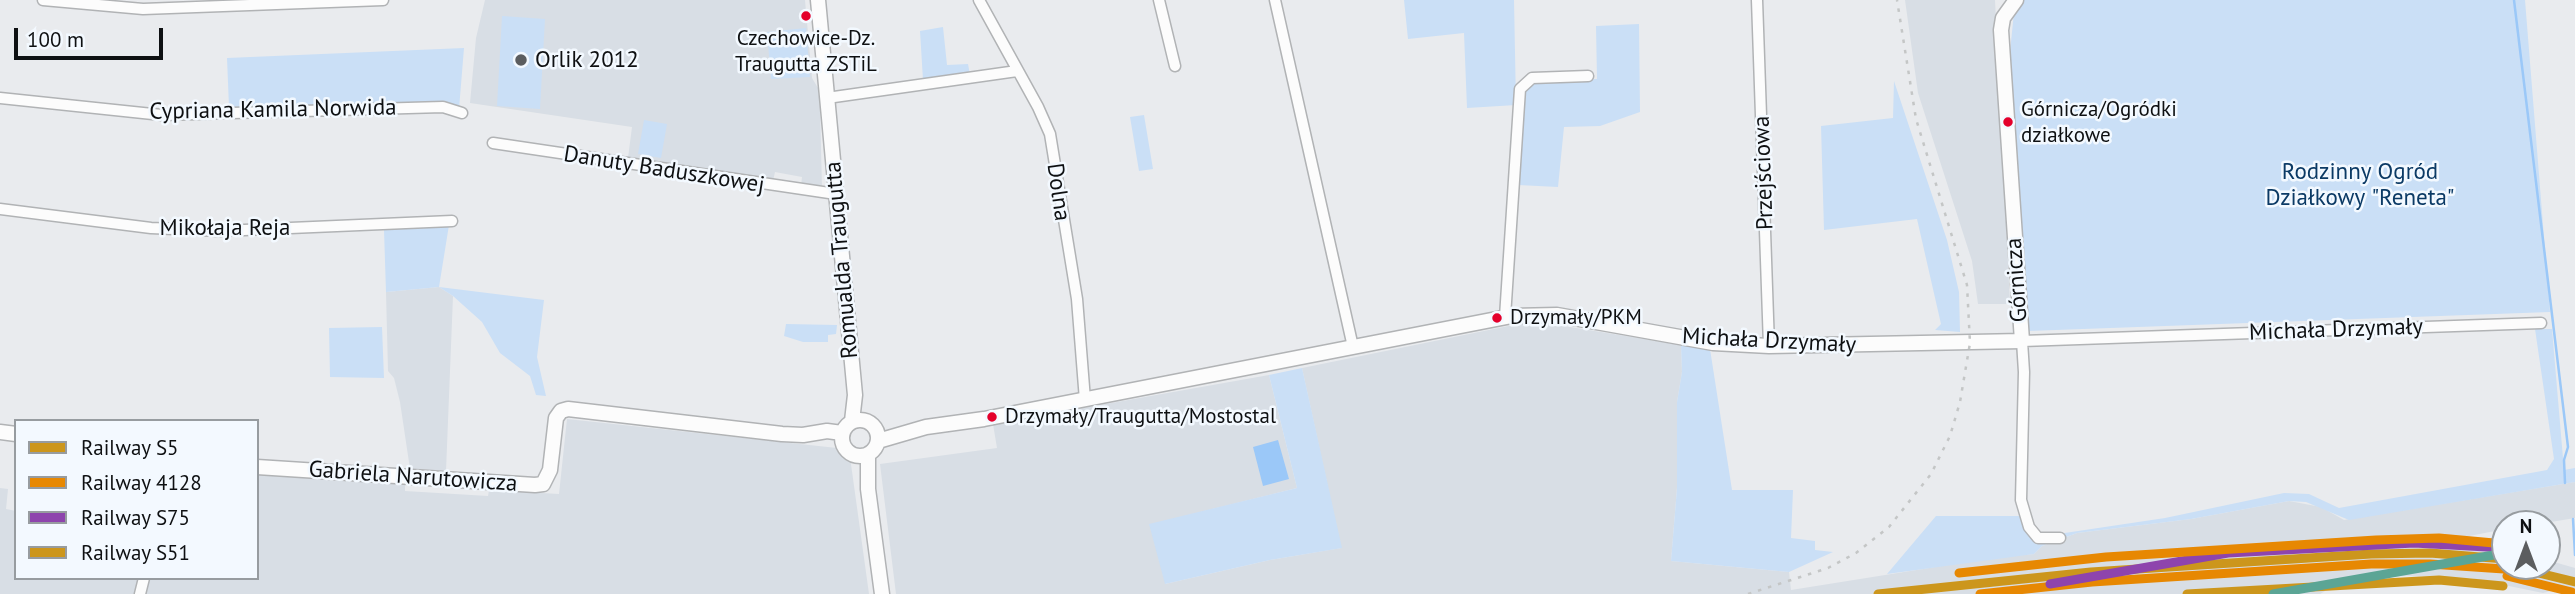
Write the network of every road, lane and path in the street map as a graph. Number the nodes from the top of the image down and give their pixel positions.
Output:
1 (43, 0) edge
2 (383, 0) edge
3 (818, 0) edge
4 (979, 0) edge
5 (1159, 0) edge
6 (1275, 0) edge
7 (1757, 0) edge
8 (2013, 1) edge
9 (1175, 66) dead end
10 (1017, 71) junction
11 (1588, 76) dead end
12 (0, 98) edge
13 (827, 98) junction
14 (461, 113) dead end
15 (493, 143) dead end
16 (836, 194) junction
17 (0, 209) edge
18 (452, 221) dead end
19 (1505, 317) junction
20 (2541, 323) dead end
21 (2022, 341) junction
22 (1353, 346) junction
23 (1769, 346) junction
24 (1085, 400) junction
25 (868, 428) junction
26 (842, 438) junction
27 (862, 455) junction
28 (259, 467) edge
29 (2060, 538) dead end
30 (882, 594) edge

1 - 2 street
3 - 13 street, Romualda Traugutta
4 - 10 street, Dolna
5 - 9 street
6 - 22 street
7 - 23 street, Przejściowa
8 - 21 street, Górnicza
10 - 13 street
10 - 24 street, Dolna
11 - 19 street
12 - 14 street, Cypriana Kamila Norwida
13 - 16 street, Romualda Traugutta
15 - 16 street, Danuty Baduszkowej
16 - 25 street, Romualda Traugutta
17 - 18 street, Mikołaja Reja
19 - 22 street, Michała Drzymały
19 - 23 street, Michała Drzymały
20 - 21 street, Michała Drzymały
21 - 23 street, Michała Drzymały
21 - 29 street, Górnicza
22 - 24 street, Michała Drzymały
24 - 25 street, Michała Drzymały
25 - 26 street
25 - 27 street
26 - 27 street
26 - 28 street, Gabriela Narutowicza
27 - 30 street

